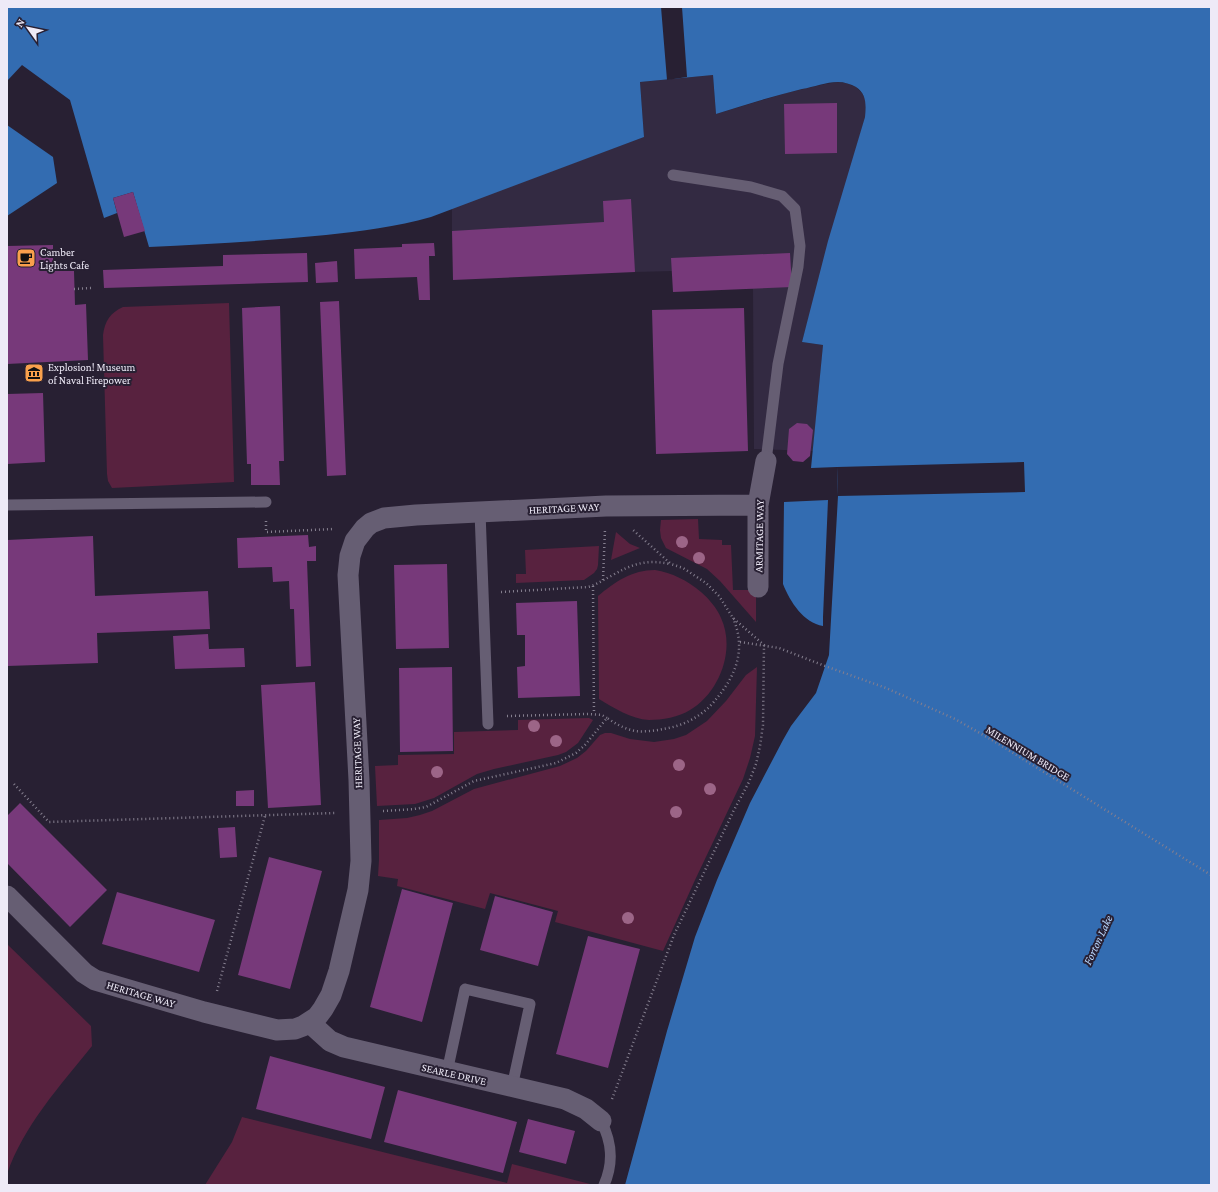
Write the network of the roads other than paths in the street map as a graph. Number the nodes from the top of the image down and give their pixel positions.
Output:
1 (673, 175) dead end
2 (766, 461) joint
3 (266, 502) road end
4 (7, 505) edge
5 (758, 505) junction
6 (480, 512) junction
7 (758, 587) dead end
8 (487, 720) road end
9 (7, 896) edge
10 (310, 1023) junction
11 (447, 1072) junction
12 (512, 1087) junction
13 (602, 1122) joint
14 (604, 1185) edge

1 - 2 lane
2 - 5 street, ARMITAGE WAY
3 - 4 lane
5 - 6 street, HERITAGE WAY
5 - 7 street, ARMITAGE WAY
6 - 8 lane
6 - 10 street, HERITAGE WAY
9 - 10 street, HERITAGE WAY
10 - 11 street, SEARLE DRIVE
11 - 12 street, SEARLE DRIVE
11 - 12 lane
12 - 13 street, SEARLE DRIVE
13 - 14 lane

